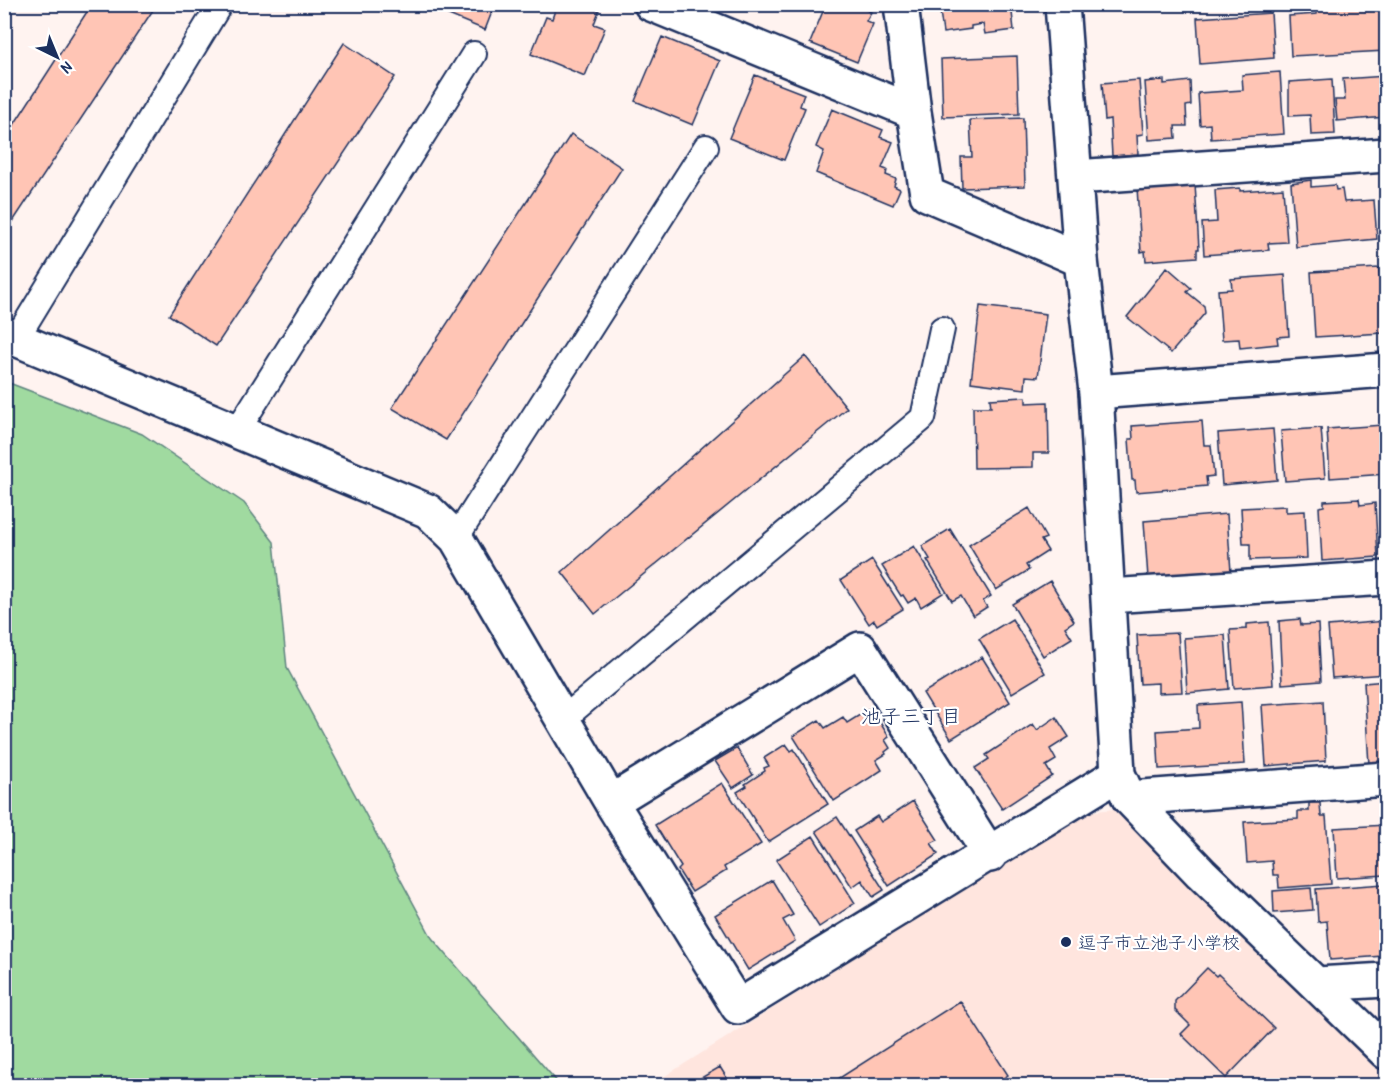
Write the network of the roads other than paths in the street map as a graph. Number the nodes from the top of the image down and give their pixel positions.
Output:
1 (220, 4) edge
2 (651, 4) edge
3 (901, 4) edge
4 (1062, 4) edge
5 (474, 54) dead end
6 (914, 111) junction
7 (706, 147) dead end
8 (1386, 155) edge
9 (1076, 177) junction
10 (1081, 260) junction
11 (942, 329) dead end
12 (10, 336) edge
13 (1386, 370) edge
14 (1096, 392) junction
15 (237, 431) junction
16 (456, 538) junction
17 (1386, 578) edge
18 (1109, 596) junction
19 (562, 720) junction
20 (1386, 779) edge
21 (1124, 786) junction
22 (611, 802) junction
23 (990, 855) junction
24 (1386, 980) edge
25 (1317, 984) junction
26 (1386, 1052) edge

1 - 12 lane
2 - 6 street
3 - 6 street
4 - 9 street
5 - 15 lane
6 - 10 street
7 - 16 lane
8 - 9 street
9 - 10 street
10 - 14 street
11 - 19 lane
12 - 15 street
13 - 14 street
14 - 18 street
15 - 16 street
16 - 19 street
17 - 18 street
18 - 21 street
19 - 22 street
20 - 21 street
21 - 23 street
21 - 25 street
22 - 23 street
22 - 23 street
24 - 25 street
25 - 26 street

